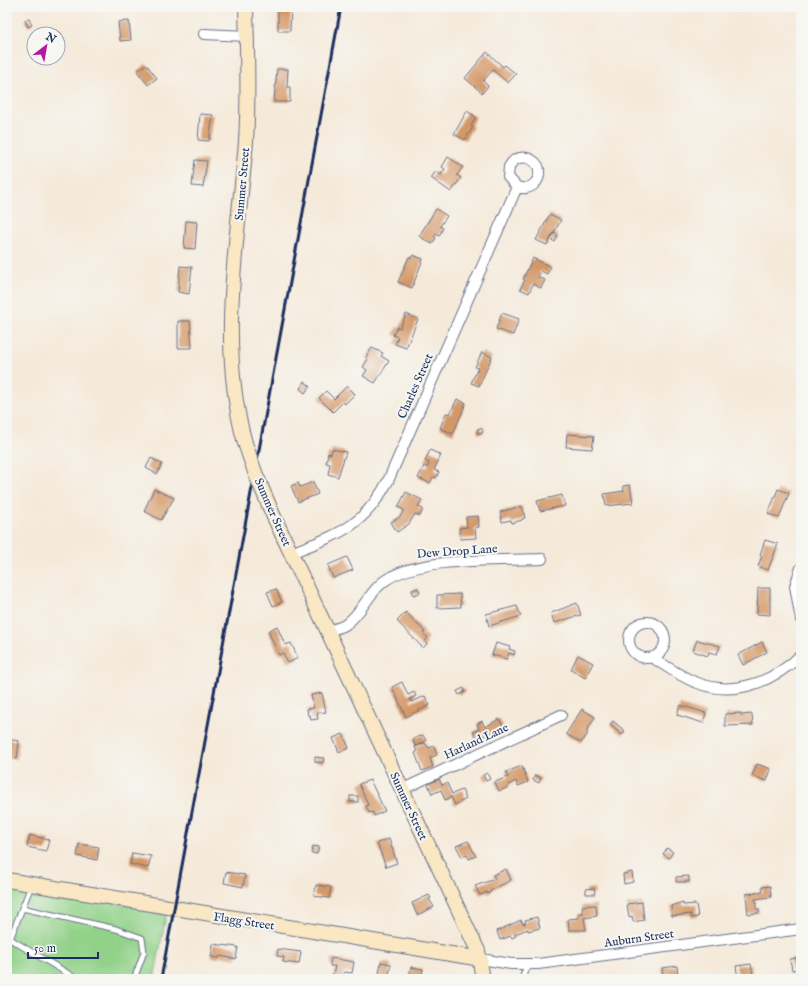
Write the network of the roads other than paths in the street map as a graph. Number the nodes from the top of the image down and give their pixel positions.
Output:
1 (246, 7) edge
2 (204, 34) dead end
3 (246, 36) junction
4 (517, 187) dead end
5 (291, 553) junction
6 (542, 559) dead end
7 (801, 568) edge
8 (801, 620) edge
9 (327, 631) junction
10 (801, 655) edge
11 (652, 658) dead end
12 (561, 715) dead end
13 (401, 790) junction
14 (7, 880) edge
15 (32, 885) junction
16 (22, 908) junction
17 (801, 929) edge
18 (481, 959) junction
19 (526, 965) junction
20 (77, 979) edge
21 (134, 979) edge
22 (483, 979) edge
23 (522, 979) edge

1 - 3 main road, Summer Street
2 - 3 street
3 - 5 main road, Summer Street, bridge
4 - 5 street, Charles Street
5 - 9 main road, Summer Street
6 - 9 street, Dew Drop Lane
7 - 8 street
9 - 13 main road, Summer Street
10 - 11 street
12 - 13 street, Harland Lane
13 - 18 main road, Summer Street
14 - 15 main road, Flagg Street
15 - 16 lane
15 - 18 main road, Flagg Street
16 - 20 lane
16 - 21 lane
17 - 19 street, Auburn Street
18 - 19 street, Auburn Street
18 - 22 main road, Summer Street
19 - 23 lane

